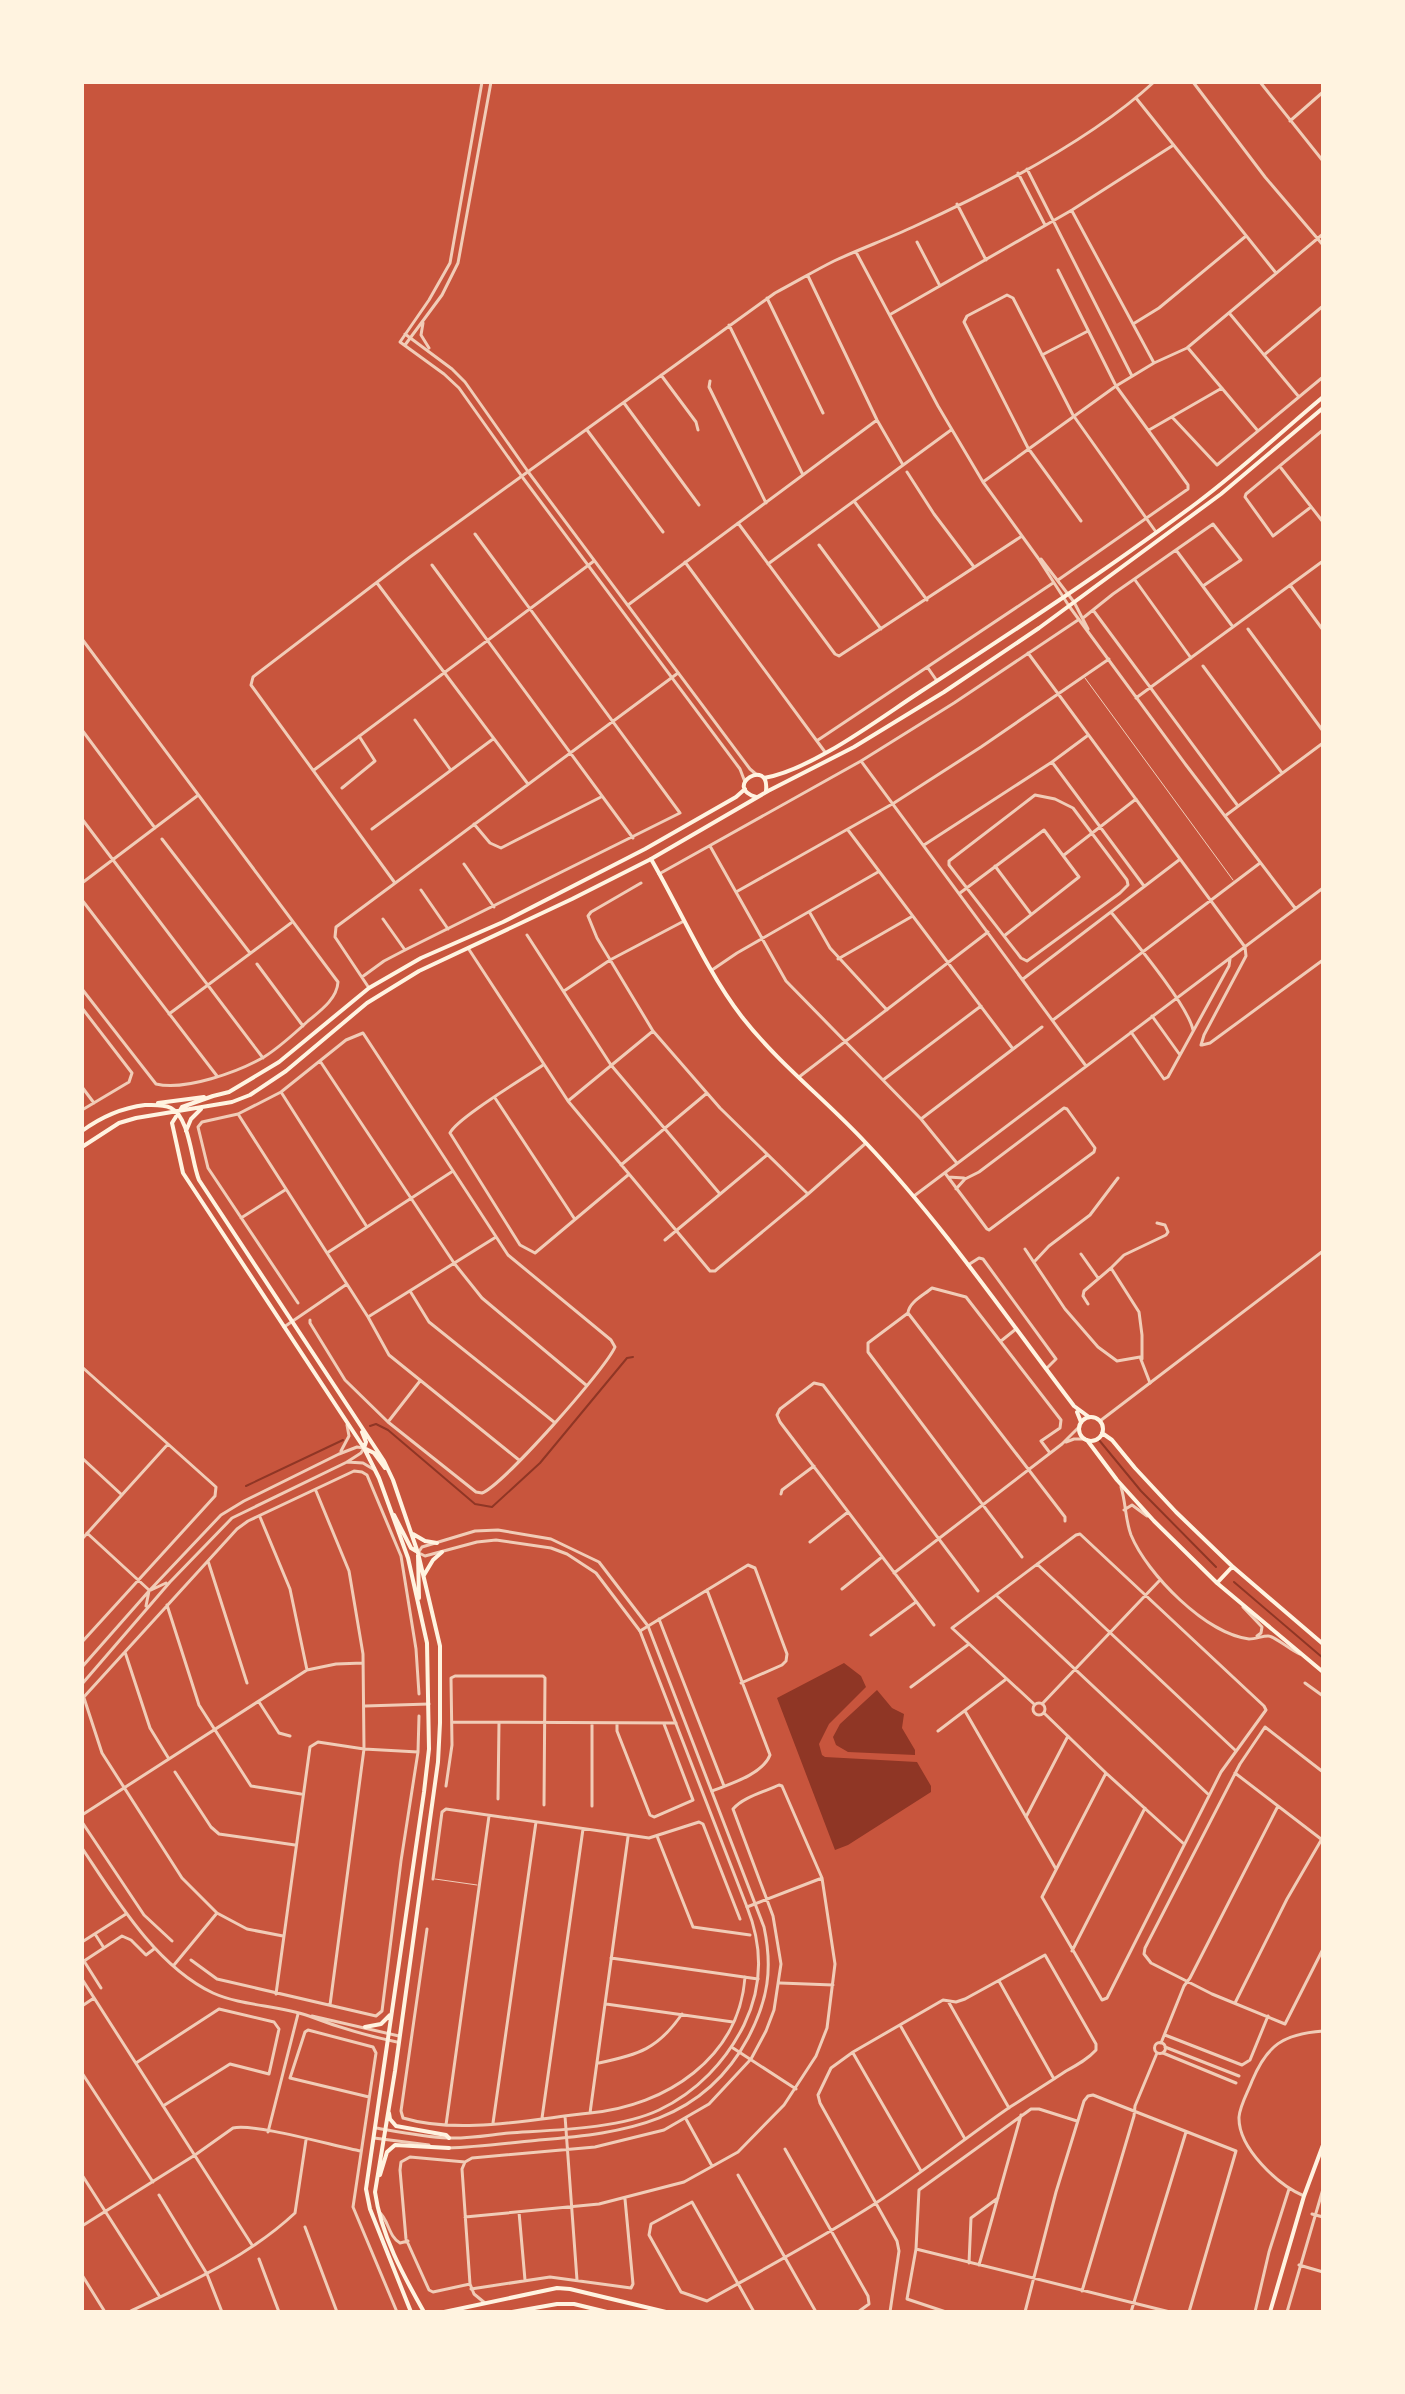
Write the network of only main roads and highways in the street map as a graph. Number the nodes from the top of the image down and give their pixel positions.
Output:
1 (1323, 397) edge
2 (1323, 408) edge
3 (764, 778) junction
4 (745, 789) junction
5 (765, 793) junction
6 (759, 797) junction
7 (651, 859) junction
8 (213, 1096) junction
9 (145, 1105) junction
10 (203, 1108) junction
11 (177, 1113) junction
12 (148, 1117) junction
13 (82, 1131) edge
14 (186, 1132) junction
15 (174, 1134) junction
16 (82, 1147) edge
17 (342, 1399) junction
18 (1074, 1406) junction
19 (1089, 1417) junction
20 (1080, 1425) junction
21 (1102, 1433) junction
22 (1086, 1440) junction
23 (364, 1448) junction
24 (393, 1480) junction
25 (390, 1510) junction
26 (411, 1533) junction
27 (437, 1543) road end
28 (442, 1552) road end
29 (418, 1553) junction
30 (1232, 1566) junction
31 (424, 1575) junction
32 (1217, 1583) junction
33 (419, 1611) junction
34 (1323, 1644) edge
35 (1323, 1672) edge
36 (440, 1681) junction
37 (429, 1704) junction
38 (440, 1723) junction
39 (392, 2011) junction
40 (365, 2027) road end
41 (395, 2071) junction
42 (449, 2138) road end
43 (1323, 2145) edge
44 (449, 2148) road end
45 (375, 2192) junction
46 (411, 2312) edge
47 (424, 2312) edge
48 (444, 2312) edge
49 (512, 2312) edge
50 (607, 2312) edge
51 (666, 2312) edge
52 (1270, 2312) edge

1 - 3 main road
2 - 5 main road
3 - 4 main road
3 - 5 main road
4 - 6 main road
4 - 8 main road
5 - 6 main road
6 - 7 main road
7 - 10 main road
7 - 18 main road
8 - 9 main road
8 - 11 main road
9 - 11 main road
9 - 13 main road
10 - 11 main road
10 - 14 main road
11 - 12 main road
11 - 14 main road
11 - 15 main road
12 - 15 main road
12 - 16 main road
14 - 17 main road
15 - 23 main road
17 - 23 main road
17 - 24 main road
18 - 19 main road
18 - 20 main road
19 - 20 main road
19 - 21 main road
20 - 22 main road
21 - 22 main road
21 - 30 main road
22 - 32 main road
23 - 24 main road
23 - 25 main road
24 - 26 main road
25 - 29 main road
25 - 33 main road
26 - 27 main road
26 - 29 main road
28 - 31 main road
29 - 31 main road
29 - 33 main road
30 - 32 main road
30 - 34 main road
31 - 36 main road
32 - 35 main road
33 - 37 main road
36 - 37 main road
36 - 38 main road
37 - 38 main road
37 - 39 main road
38 - 41 main road
39 - 40 main road
39 - 46 main road
41 - 42 main road
41 - 45 main road
43 - 52 main road
44 - 45 main road
45 - 47 main road
48 - 51 main road
49 - 50 main road

